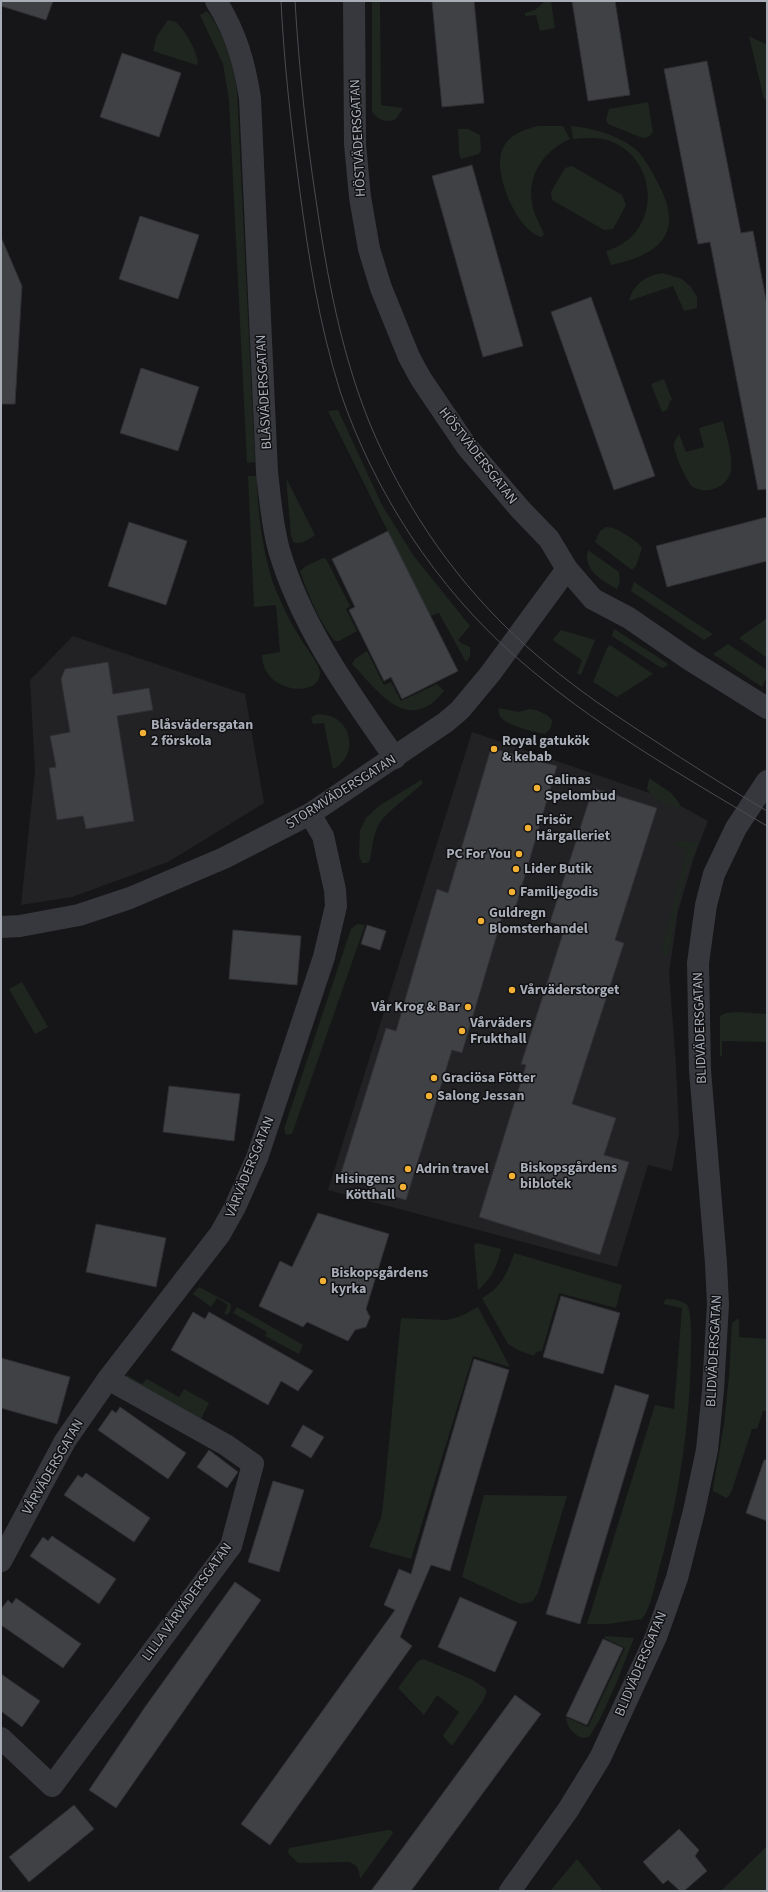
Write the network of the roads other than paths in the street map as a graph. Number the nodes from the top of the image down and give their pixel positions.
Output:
1 (216, 1) edge
2 (354, 1) edge
3 (566, 569) junction
4 (767, 708) edge
5 (395, 758) junction
6 (767, 781) edge
7 (310, 814) junction
8 (1, 927) edge
9 (108, 1379) junction
10 (1, 1561) edge
11 (1, 1738) edge
12 (510, 1891) edge

1 - 5 street, BLÅSVÄDERSGATAN
2 - 3 street, HÖSTVÄDERSGATAN
3 - 4 street, HÖSTVÄDERSGATAN
3 - 5 street, STORMVÄDERSGATAN
5 - 7 street, STORMVÄDERSGATAN
6 - 12 street, BLIDVÄDERSGATAN
7 - 8 street, STORMVÄDERSGATAN
7 - 9 street, VÅRVÄDERSGATAN
9 - 10 street, VÅRVÄDERSGATAN
9 - 11 street, LILLA VÅRVÄDERSGATAN

